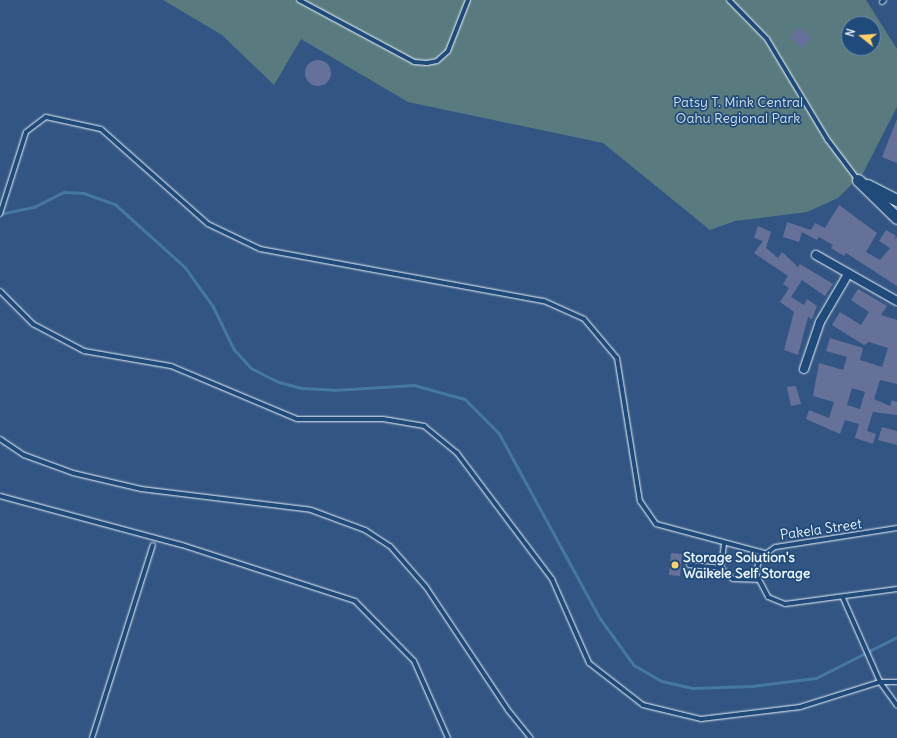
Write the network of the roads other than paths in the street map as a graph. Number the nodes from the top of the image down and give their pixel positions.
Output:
1 (299, 0) edge
2 (468, 0) edge
3 (729, 0) edge
4 (858, 180) junction
5 (897, 200) edge
6 (0, 214) edge
7 (897, 218) edge
8 (816, 255) dead end
9 (848, 274) junction
10 (0, 291) edge
11 (897, 301) edge
12 (804, 370) dead end
13 (0, 439) edge
14 (0, 496) edge
15 (897, 528) edge
16 (724, 544) junction
17 (153, 545) dead end
18 (764, 553) junction
19 (689, 565) dead end
20 (720, 568) junction
21 (757, 580) junction
22 (897, 590) edge
23 (843, 598) junction
24 (880, 682) junction
25 (897, 682) edge
26 (897, 705) edge
27 (92, 738) edge
28 (448, 738) edge
29 (531, 738) edge

1 - 2 lane
3 - 4 lane
4 - 5 street
4 - 7 street
6 - 16 lane
8 - 9 street
9 - 11 street
9 - 12 street
10 - 24 lane
13 - 29 lane
14 - 28 lane
15 - 18 lane, Pakela Street
16 - 18 lane
16 - 20 lane
17 - 27 lane
18 - 21 lane, Pakela Street
19 - 20 lane
20 - 21 lane
21 - 23 lane
22 - 23 lane
23 - 24 lane
24 - 25 lane
24 - 26 lane

